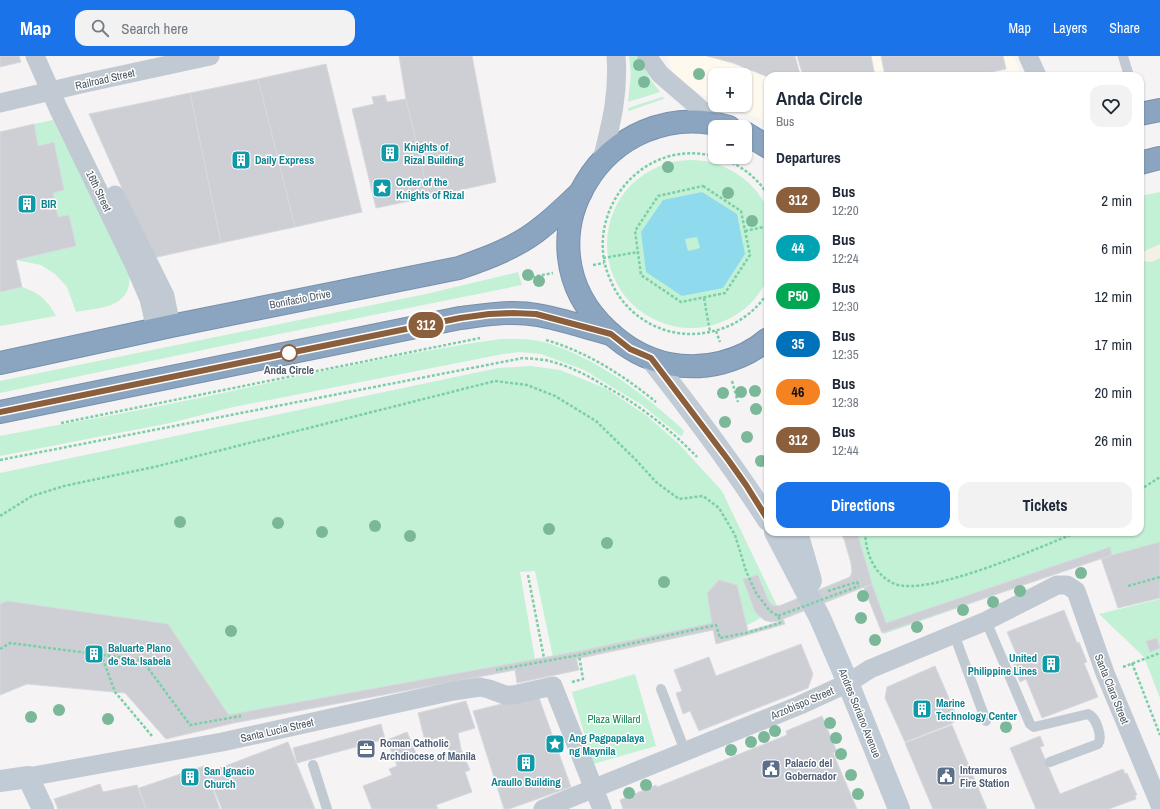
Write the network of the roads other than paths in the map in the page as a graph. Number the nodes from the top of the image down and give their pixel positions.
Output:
1 (35, 56) edge
2 (48, 56) edge
3 (210, 56) edge
4 (616, 56) edge
5 (647, 56) edge
6 (1028, 56) edge
7 (1123, 56) edge
8 (1035, 72) edge
9 (1128, 72) edge
10 (57, 90) junction
11 (0, 102) edge
12 (1160, 110) edge
13 (1144, 113) edge
14 (718, 120) edge
15 (708, 123) edge
16 (1160, 158) edge
17 (602, 160) junction
18 (1144, 162) edge
19 (580, 192) junction
20 (163, 328) junction
21 (611, 334) junction
22 (764, 342) edge
23 (651, 358) junction
24 (0, 363) edge
25 (0, 412) edge
26 (764, 514) edge
27 (777, 536) edge
28 (798, 536) edge
29 (1057, 585) joint
30 (820, 618) junction
31 (986, 621) junction
32 (954, 634) junction
33 (848, 683) junction
34 (661, 689) dead end
35 (986, 721) dead end
36 (685, 751) junction
37 (1050, 762) dead end
38 (313, 765) dead end
39 (28, 776) junction
40 (0, 781) edge
41 (594, 788) junction
42 (1160, 806) edge
43 (43, 809) edge
44 (327, 809) edge
45 (543, 809) edge
46 (602, 809) edge
47 (899, 809) edge
48 (1156, 809) edge

1 - 10 street, 16th Street
2 - 10 street, 16th Street
3 - 10 street, Railroad Street
4 - 17 street
5 - 14 street
6 - 8 street
7 - 9 lane
10 - 11 street, Railroad Street
10 - 20 street, 16th Street
12 - 13 highway
15 - 17 highway
16 - 18 highway
17 - 19 highway
19 - 20 highway, Bonifacio Drive
19 - 21 highway
20 - 24 highway, Bonifacio Drive
21 - 23 highway
21 - 25 highway
22 - 23 highway
23 - 26 street
27 - 30 street, Andres Soriano Avenue
28 - 30 street, Andres Soriano Avenue
29 - 31 street, Arzobispo Street
29 - 42 street, Santa Clara Street
30 - 33 street, Andres Soriano Avenue
31 - 32 street, Arzobispo Street
31 - 37 lane
32 - 33 street, Arzobispo Street
32 - 35 lane
33 - 36 street, Arzobispo Street
33 - 47 street, Andres Soriano Avenue
34 - 36 lane
36 - 41 street, Arzobispo Street
38 - 44 lane
39 - 40 street, Santa Lucia Street
39 - 41 street, Santa Lucia Street
39 - 43 street
41 - 45 street, Arzobispo Street
41 - 46 street
42 - 48 street

